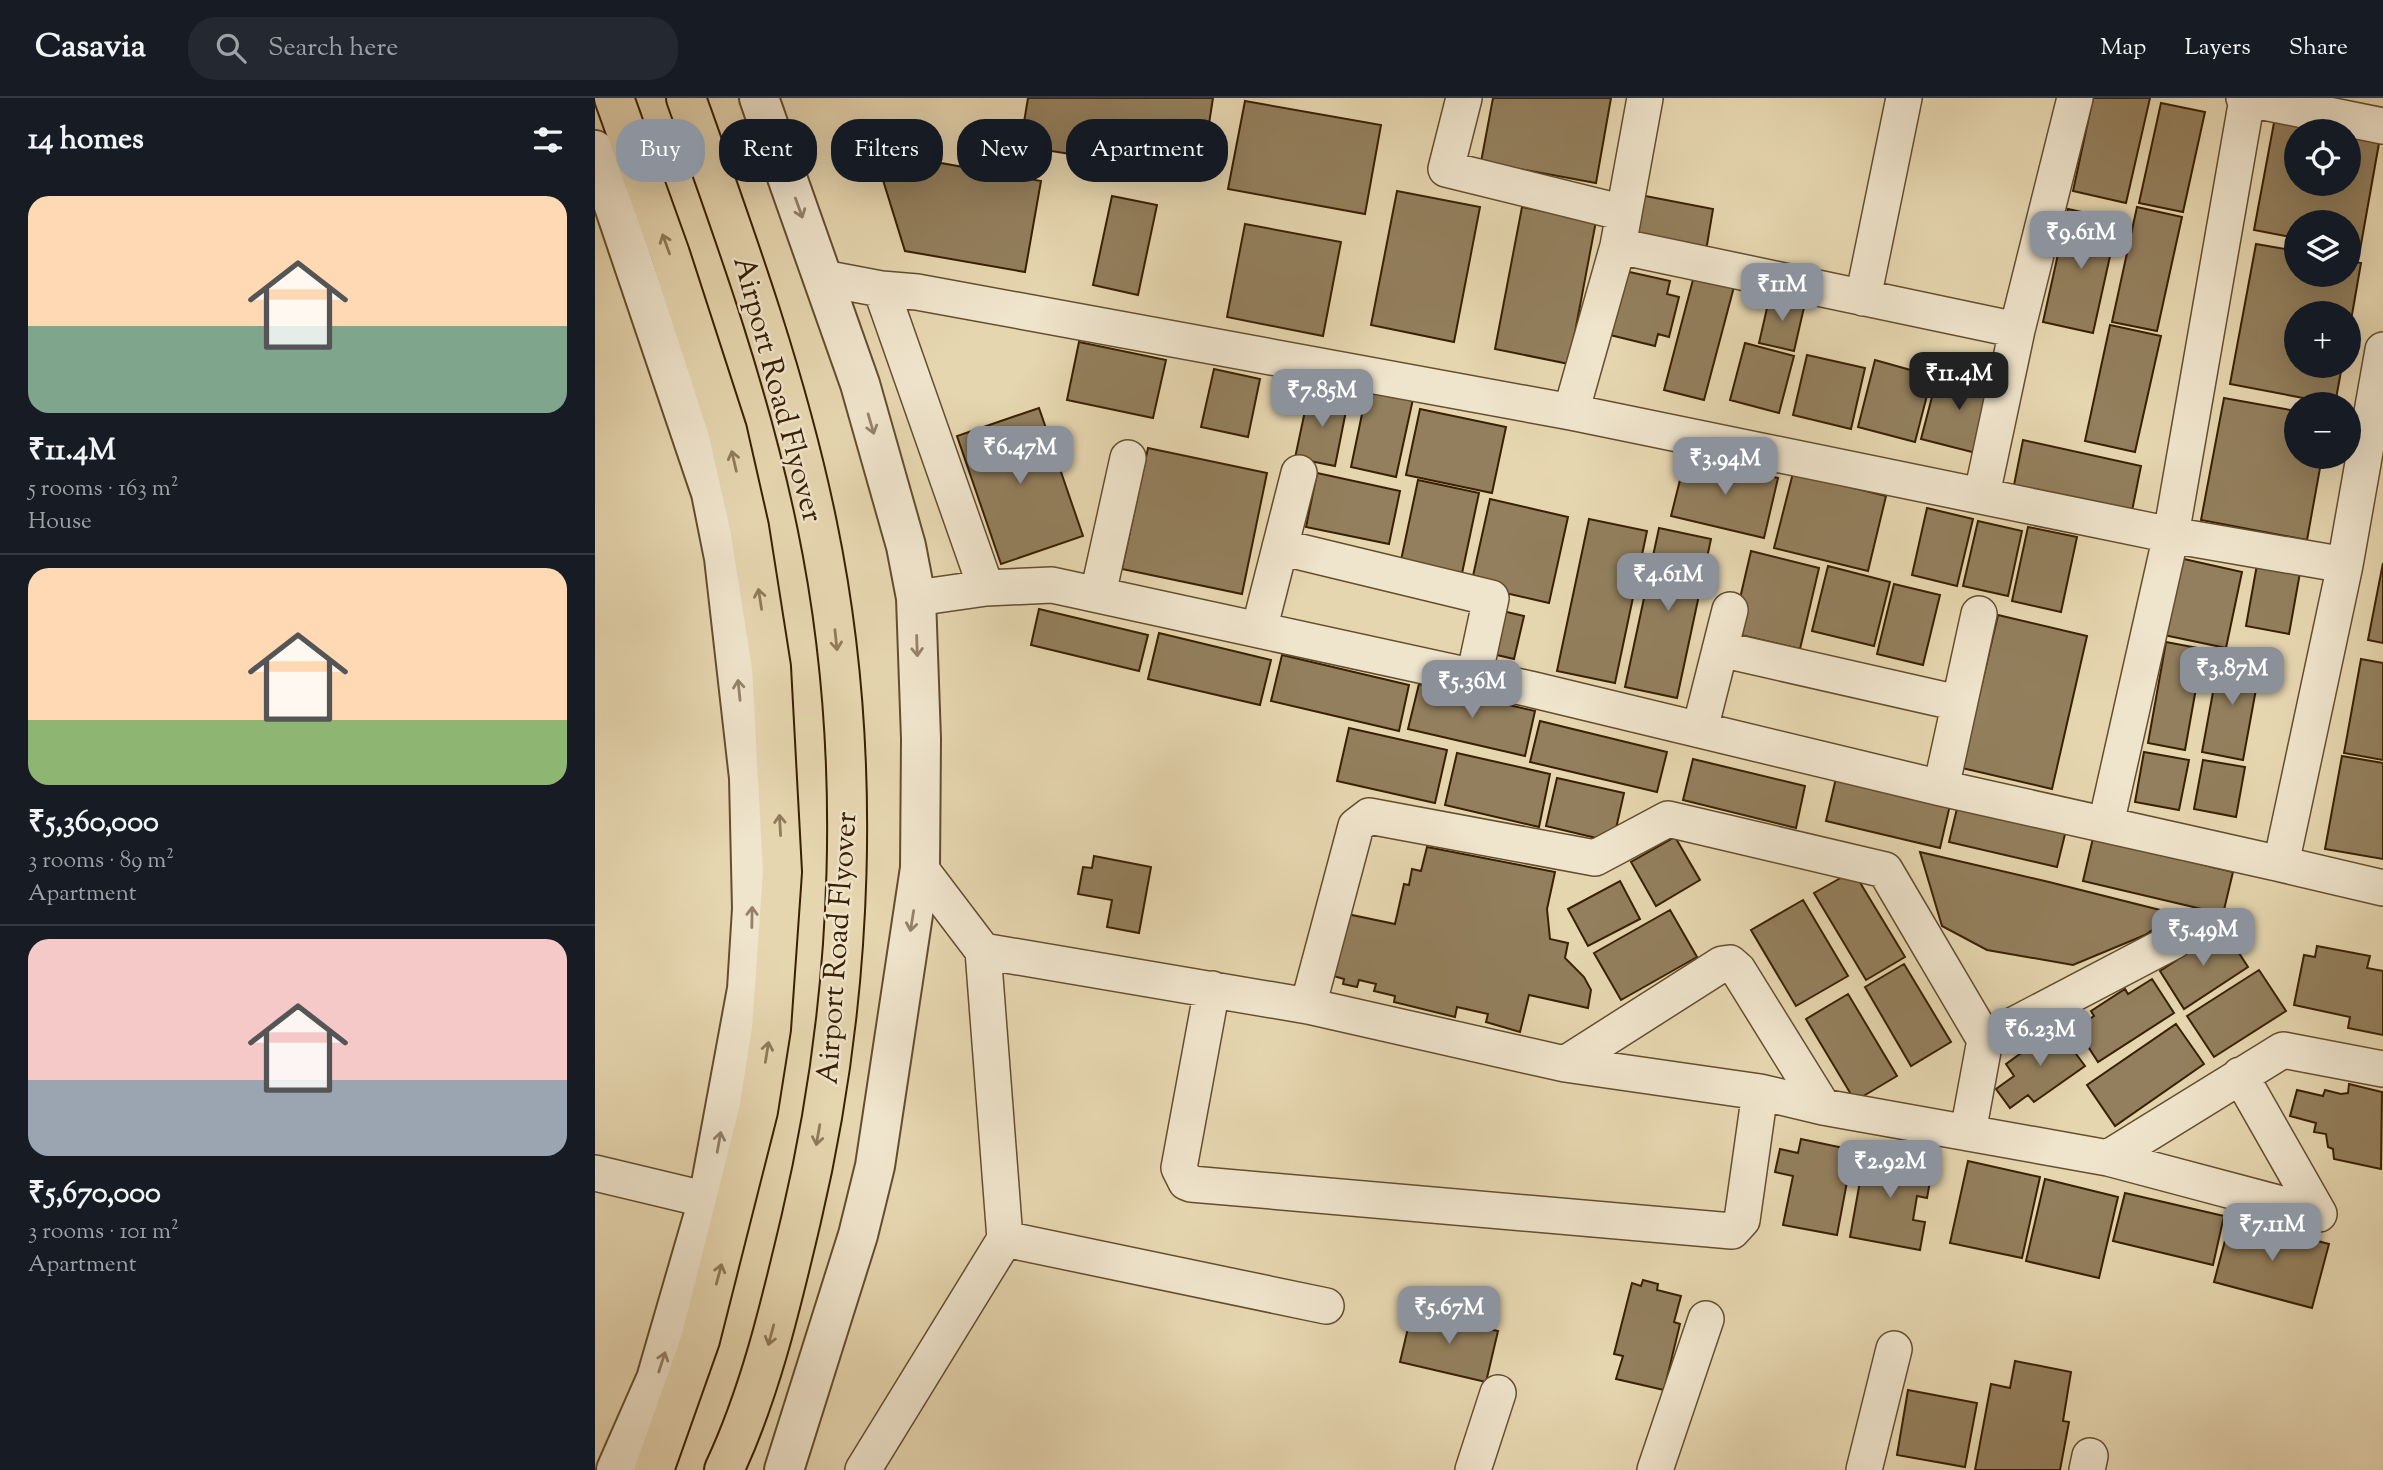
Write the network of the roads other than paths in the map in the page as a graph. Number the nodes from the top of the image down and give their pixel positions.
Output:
1 (614, 98) edge
2 (686, 98) edge
3 (759, 98) edge
4 (1464, 98) edge
5 (1646, 98) edge
6 (1904, 98) edge
7 (2075, 98) edge
8 (2245, 98) edge
9 (2383, 126) edge
10 (595, 150) edge
11 (1621, 230) junction
12 (823, 278) junction
13 (881, 289) junction
14 (1863, 298) junction
15 (2017, 330) junction
16 (2383, 350) edge
17 (1571, 412) junction
18 (1128, 458) dead end
19 (1300, 474) dead end
20 (1982, 494) junction
21 (2171, 535) junction
22 (1280, 547) junction
23 (2345, 565) junction
24 (986, 588) junction
25 (1098, 594) junction
26 (916, 598) junction
27 (1730, 610) dead end
28 (1979, 614) dead end
29 (1259, 630) junction
30 (1720, 649) junction
31 (1474, 677) junction
32 (1958, 703) junction
33 (1700, 729) junction
34 (1941, 788) junction
35 (2106, 824) junction
36 (2281, 864) junction
37 (920, 868) junction
38 (2383, 888) edge
39 (2173, 941) dead end
40 (983, 951) junction
41 (1213, 989) junction
42 (1308, 1006) junction
43 (1985, 1040) junction
44 (1565, 1064) junction
45 (2383, 1069) edge
46 (2240, 1075) junction
47 (1760, 1091) junction
48 (1823, 1107) junction
49 (1968, 1132) junction
50 (2108, 1158) junction
51 (595, 1173) edge
52 (708, 1200) junction
53 (1005, 1239) junction
54 (1326, 1306) dead end
55 (1706, 1319) dead end
56 (1894, 1349) dead end
57 (1498, 1393) dead end
58 (660, 1411) junction
59 (617, 1470) edge
60 (654, 1470) edge
61 (724, 1470) edge
62 (784, 1470) edge
63 (863, 1470) edge
64 (1473, 1470) edge
65 (1655, 1470) edge
66 (1864, 1470) edge

58 -> 1 main road, Airport Road Flyover
2 -> 61 main road, Airport Road Flyover
3 -> 12 street
4 - 11 street
5 - 11 street
6 - 14 street
7 - 15 street
8 - 9 street
8 - 21 street
52 -> 10 street
11 - 14 street
11 - 17 street
12 - 13 street
12 -> 26 street
13 - 17 street
13 - 24 street
14 - 15 street
15 - 20 street
16 - 23 street
17 - 20 street
18 - 25 street
19 - 22 street
20 - 21 street
21 - 23 street
21 - 35 street
22 - 29 street
22 - 31 street
23 - 36 street
24 - 25 street
24 - 26 street
25 - 29 street
26 -> 37 street
27 - 30 street
28 - 32 street
29 - 31 street
30 - 32 street
30 - 33 street
31 - 33 street
32 - 34 street
33 - 34 street
34 - 35 street
35 - 36 street
36 - 38 street
37 - 40 street
37 -> 62 street
39 - 43 street
40 - 41 street
40 - 53 street
41 - 42 street
41 - 47 street
42 - 43 street
42 - 44 street
43 - 49 street
44 - 47 street
44 - 48 street
45 - 46 street
46 - 50 street
46 - 50 street
47 - 48 street
48 - 49 street
49 - 50 street
51 - 52 street
58 -> 52 street
53 - 54 street
53 - 63 street
55 - 65 street
56 - 66 street
57 - 64 street
58 - 59 street
58 - 60 main road, Airport Road Flyover

